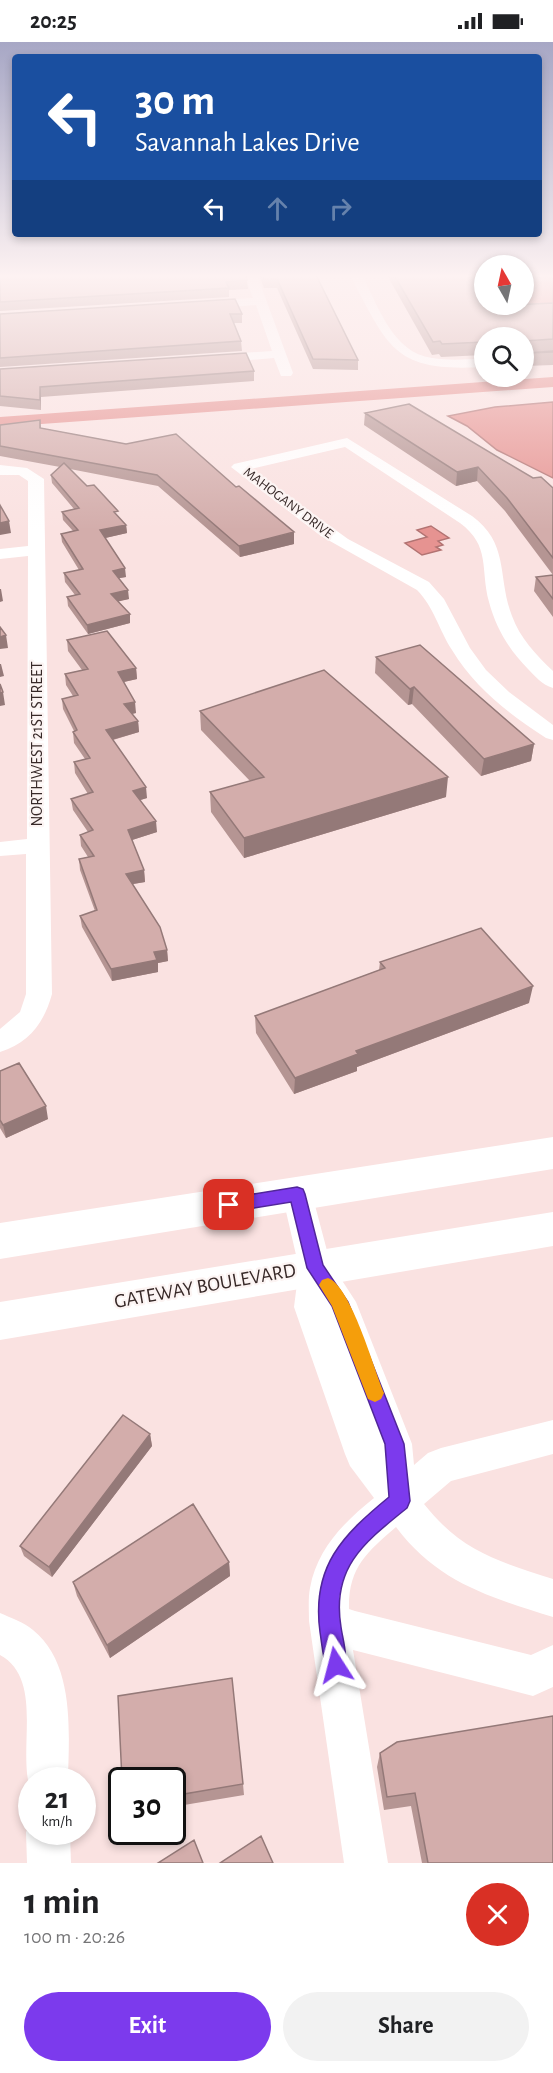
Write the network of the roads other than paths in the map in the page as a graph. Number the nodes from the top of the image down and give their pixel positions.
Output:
1 (281, 360) edge
2 (419, 360) edge
3 (474, 363) edge
4 (286, 373) dead end
5 (5, 470) edge
6 (37, 550) junction
7 (0, 554) edge
8 (553, 682) edge
9 (553, 734) edge
10 (37, 845) junction
11 (0, 849) edge
12 (10, 1037) edge
13 (553, 1154) edge
14 (297, 1194) junction
15 (553, 1229) edge
16 (0, 1241) edge
17 (315, 1268) junction
18 (0, 1321) edge
19 (553, 1437) edge
20 (400, 1501) junction
21 (553, 1598) edge
22 (329, 1621) junction
23 (5, 1635) edge
24 (553, 1665) edge
25 (47, 1767) edge
26 (48, 1845) edge
27 (48, 1863) edge
28 (366, 1863) edge

1 - 4 street
2 - 3 street
5 - 6 street, NORTHWEST 21ST STREET
6 - 7 street
6 - 10 street, NORTHWEST 21ST STREET
8 - 9 street, MAHOGANY DRIVE
10 - 11 street
10 - 12 street, NORTHWEST 21ST STREET
13 - 14 main road
14 - 16 main road
14 - 17 street
15 - 17 main road, GATEWAY BOULEVARD
17 - 18 main road, GATEWAY BOULEVARD
17 - 20 street
19 - 20 street
20 - 21 street
20 - 22 street
22 - 24 street
22 - 28 street
23 - 25 street
26 - 27 street

